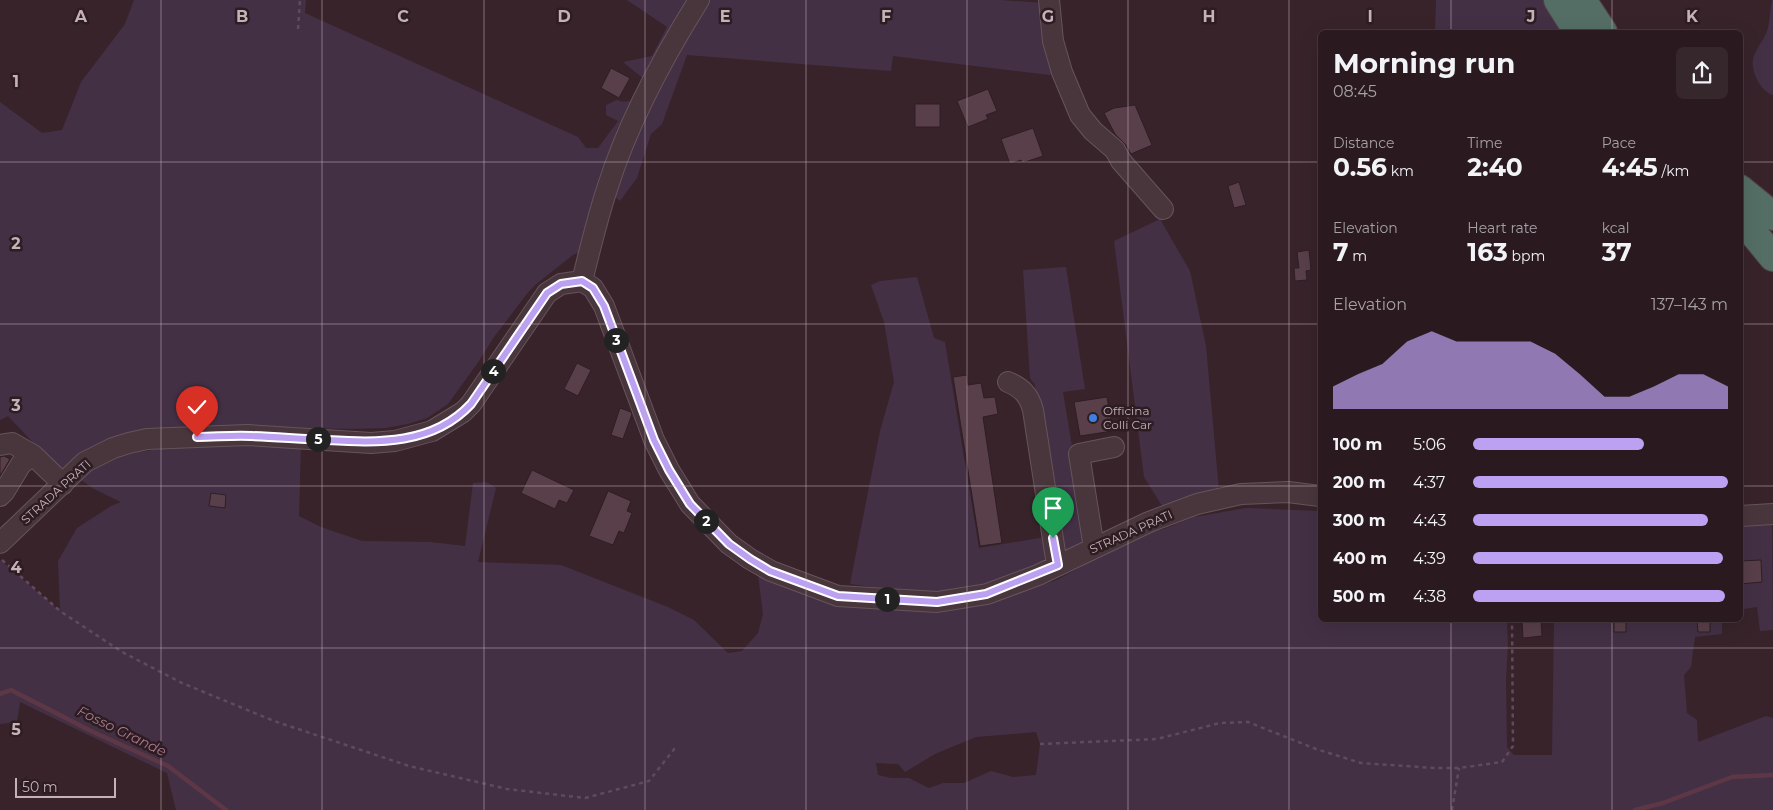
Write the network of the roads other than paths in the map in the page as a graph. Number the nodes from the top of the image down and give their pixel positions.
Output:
1 (699, 0) edge
2 (1049, 0) edge
3 (1558, 0) edge
4 (1582, 0) edge
5 (1577, 30) edge
6 (1602, 30) edge
7 (1743, 191) edge
8 (1163, 209) dead end
9 (1773, 216) edge
10 (1743, 219) edge
11 (1743, 221) edge
12 (1773, 242) edge
13 (591, 249) junction
14 (1773, 257) edge
15 (582, 281) junction
16 (554, 287) junction
17 (604, 306) junction
18 (1008, 382) dead end
19 (0, 445) edge
20 (1114, 447) dead end
21 (33, 455) junction
22 (63, 484) junction
23 (0, 496) edge
24 (1318, 496) edge
25 (1773, 514) edge
26 (1743, 516) edge
27 (0, 543) edge
28 (1094, 548) junction
29 (1058, 565) junction

1 - 13 street
2 - 8 street
3 - 5 highway
4 - 6 highway
7 - 9 highway
10 - 12 highway
11 - 14 highway
13 - 15 street
13 - 16 street, STRADA PRATI
13 - 17 street
15 - 16 street
15 - 17 street, STRADA PRATI
16 - 22 street, STRADA PRATI
17 - 29 street, STRADA PRATI
18 - 29 street
19 - 21 street
20 - 28 street
21 - 22 street
21 - 23 street
22 - 27 street, STRADA PRATI
24 - 28 street, STRADA PRATI
25 - 26 street
28 - 29 street, STRADA PRATI

